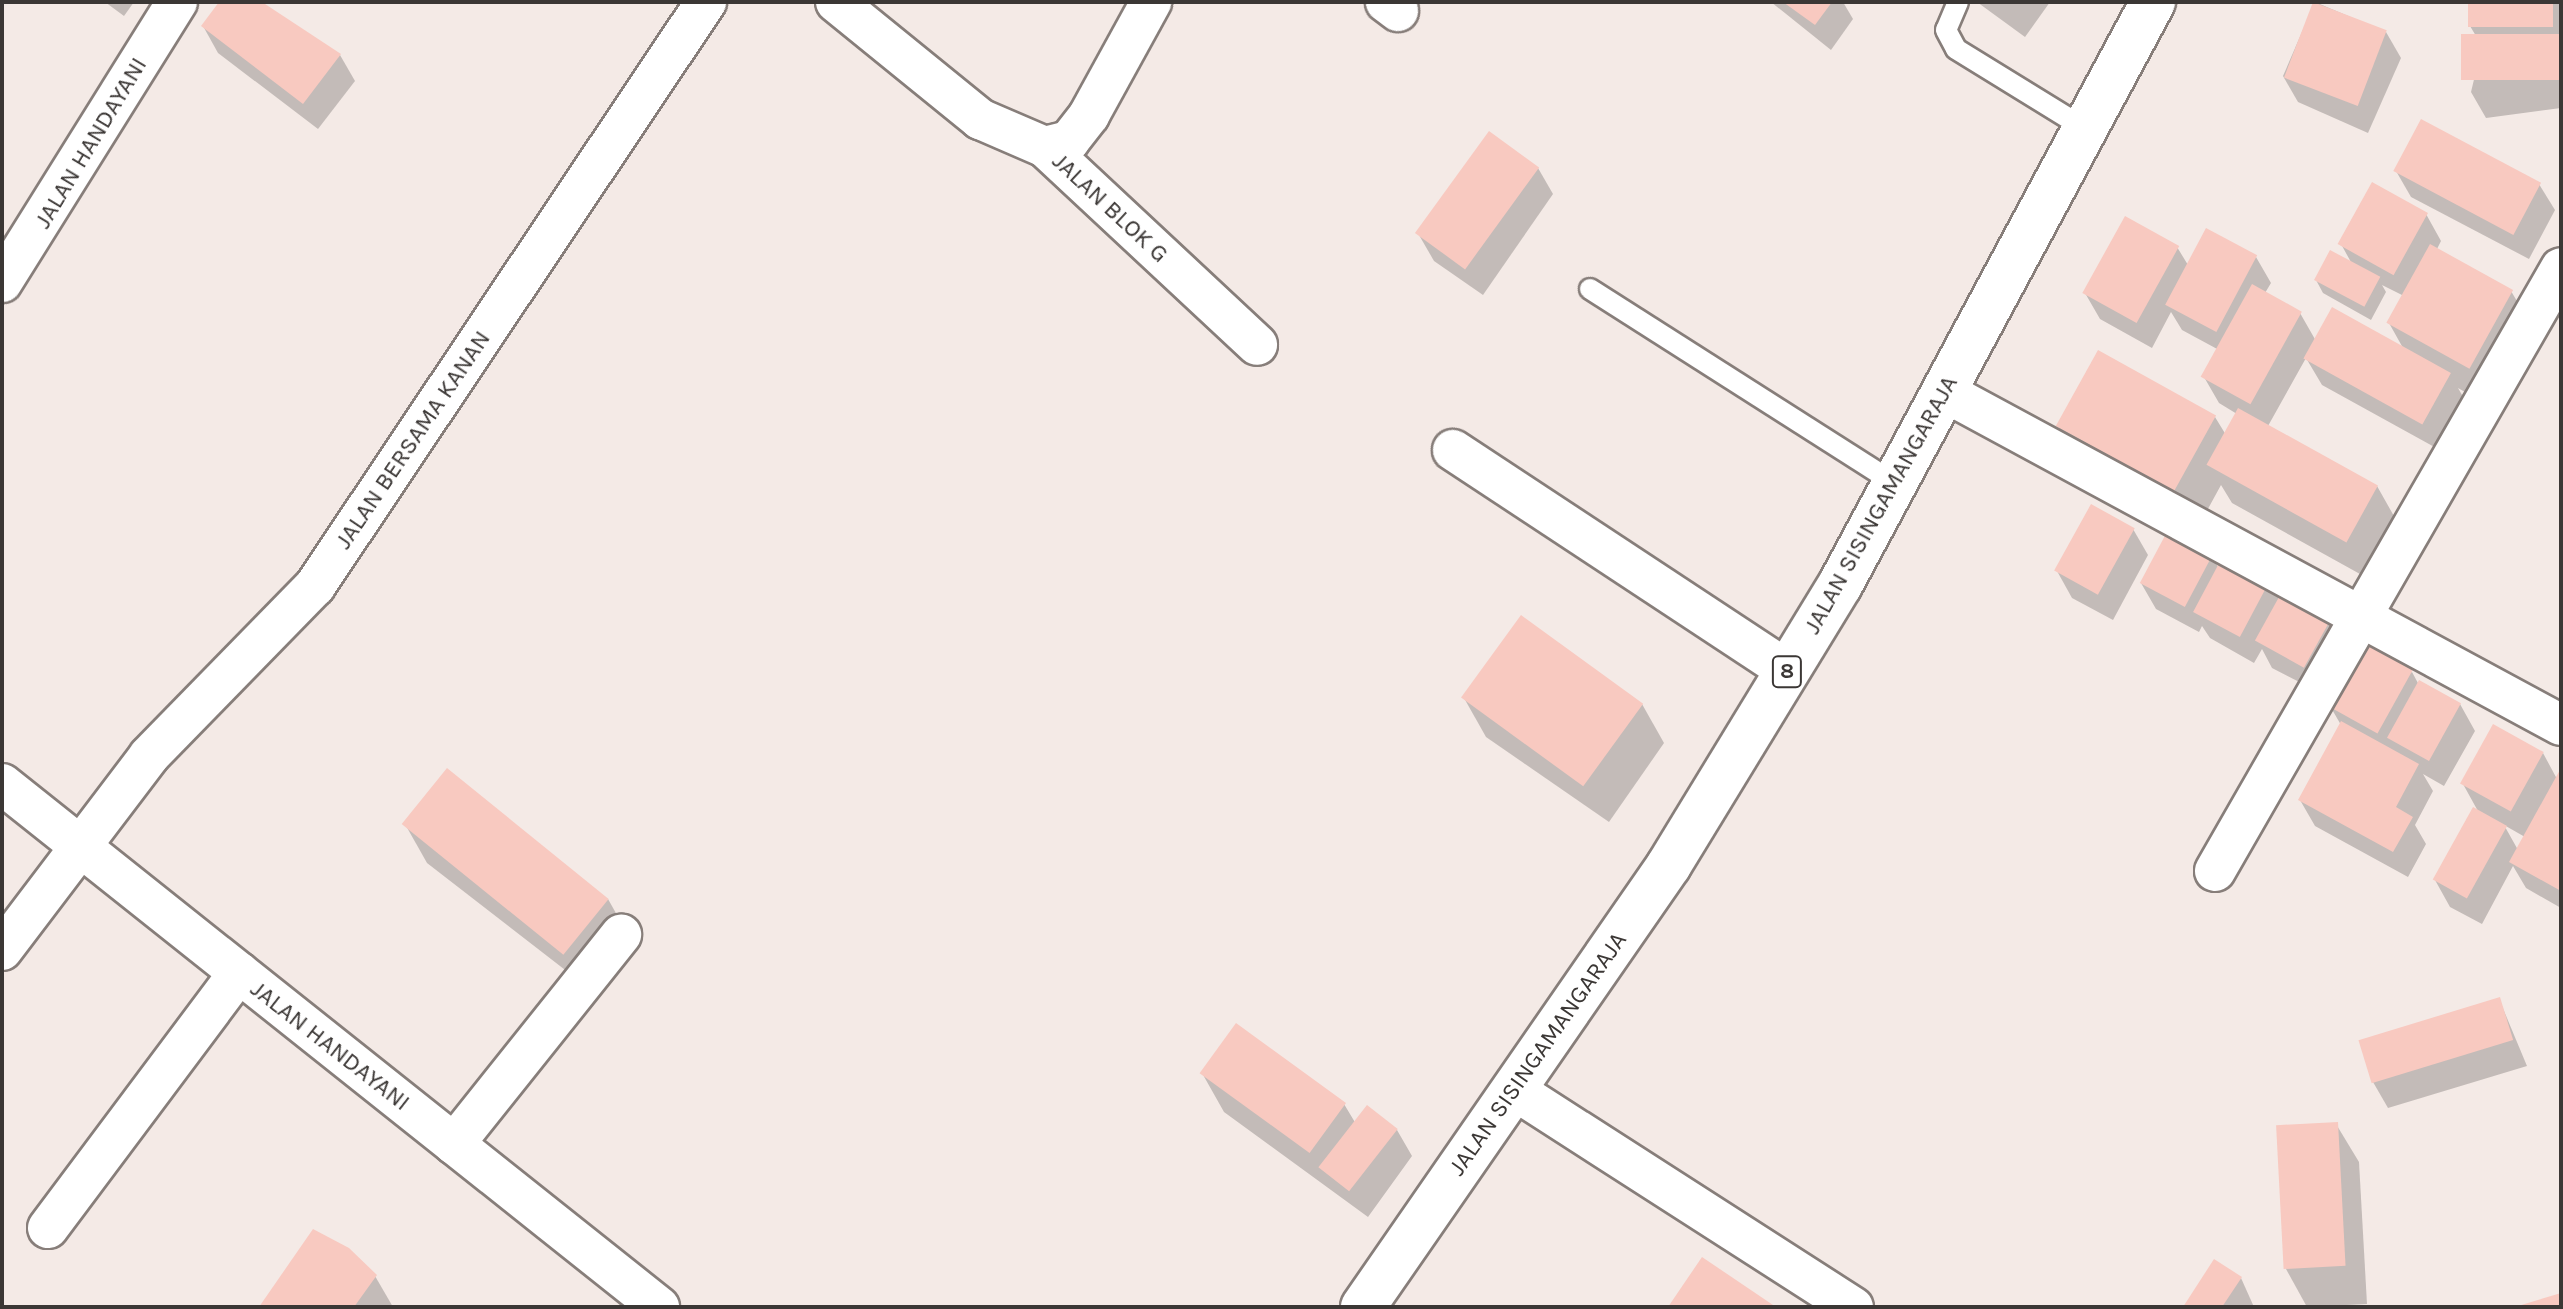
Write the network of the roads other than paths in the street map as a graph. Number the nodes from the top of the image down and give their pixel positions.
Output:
1 (177, 2) edge
2 (706, 2) edge
3 (836, 2) edge
4 (1151, 2) edge
5 (1958, 2) edge
6 (2153, 2) edge
7 (2086, 129) junction
8 (1045, 147) junction
9 (2561, 268) edge
10 (2, 282) edge
11 (1590, 289) dead end
12 (1257, 345) dead end
13 (1945, 392) junction
14 (1453, 450) dead end
15 (1895, 483) junction
16 (2356, 618) junction
17 (1788, 671) junction
18 (2561, 725) edge
19 (2, 784) edge
20 (81, 847) junction
21 (2215, 871) dead end
22 (621, 935) dead end
23 (2, 950) edge
24 (239, 973) junction
25 (1513, 1089) junction
26 (454, 1144) junction
27 (48, 1228) dead end
28 (614, 1293) edge
29 (659, 1307) edge
30 (1363, 1307) edge
31 (1853, 1307) edge

1 - 10 street, JALAN HANDAYANI
2 - 20 street, JALAN BERSAMA KANAN
3 - 8 street, JALAN BLOK G
4 - 8 street
5 - 7 lane
6 - 7 highway, JALAN SISINGAMANGARAJA / 8
7 - 13 highway, JALAN SISINGAMANGARAJA / 8
8 - 12 street, JALAN BLOK G
9 - 16 street
11 - 15 lane
13 - 15 highway, JALAN SISINGAMANGARAJA / 8
13 - 16 street
14 - 17 street
15 - 17 highway, JALAN SISINGAMANGARAJA / 8
16 - 18 street
16 - 21 street
17 - 25 highway, JALAN SISINGAMANGARAJA / 8
19 - 20 street, JALAN HANDAYANI
20 - 23 street, JALAN BERSAMA KANAN
20 - 24 street, JALAN HANDAYANI
22 - 26 street
24 - 26 street, JALAN HANDAYANI
24 - 27 street
25 - 30 highway, JALAN SISINGAMANGARAJA / 8
25 - 31 street
26 - 28 street, JALAN HANDAYANI
28 - 29 street, JALAN HANDAYANI

